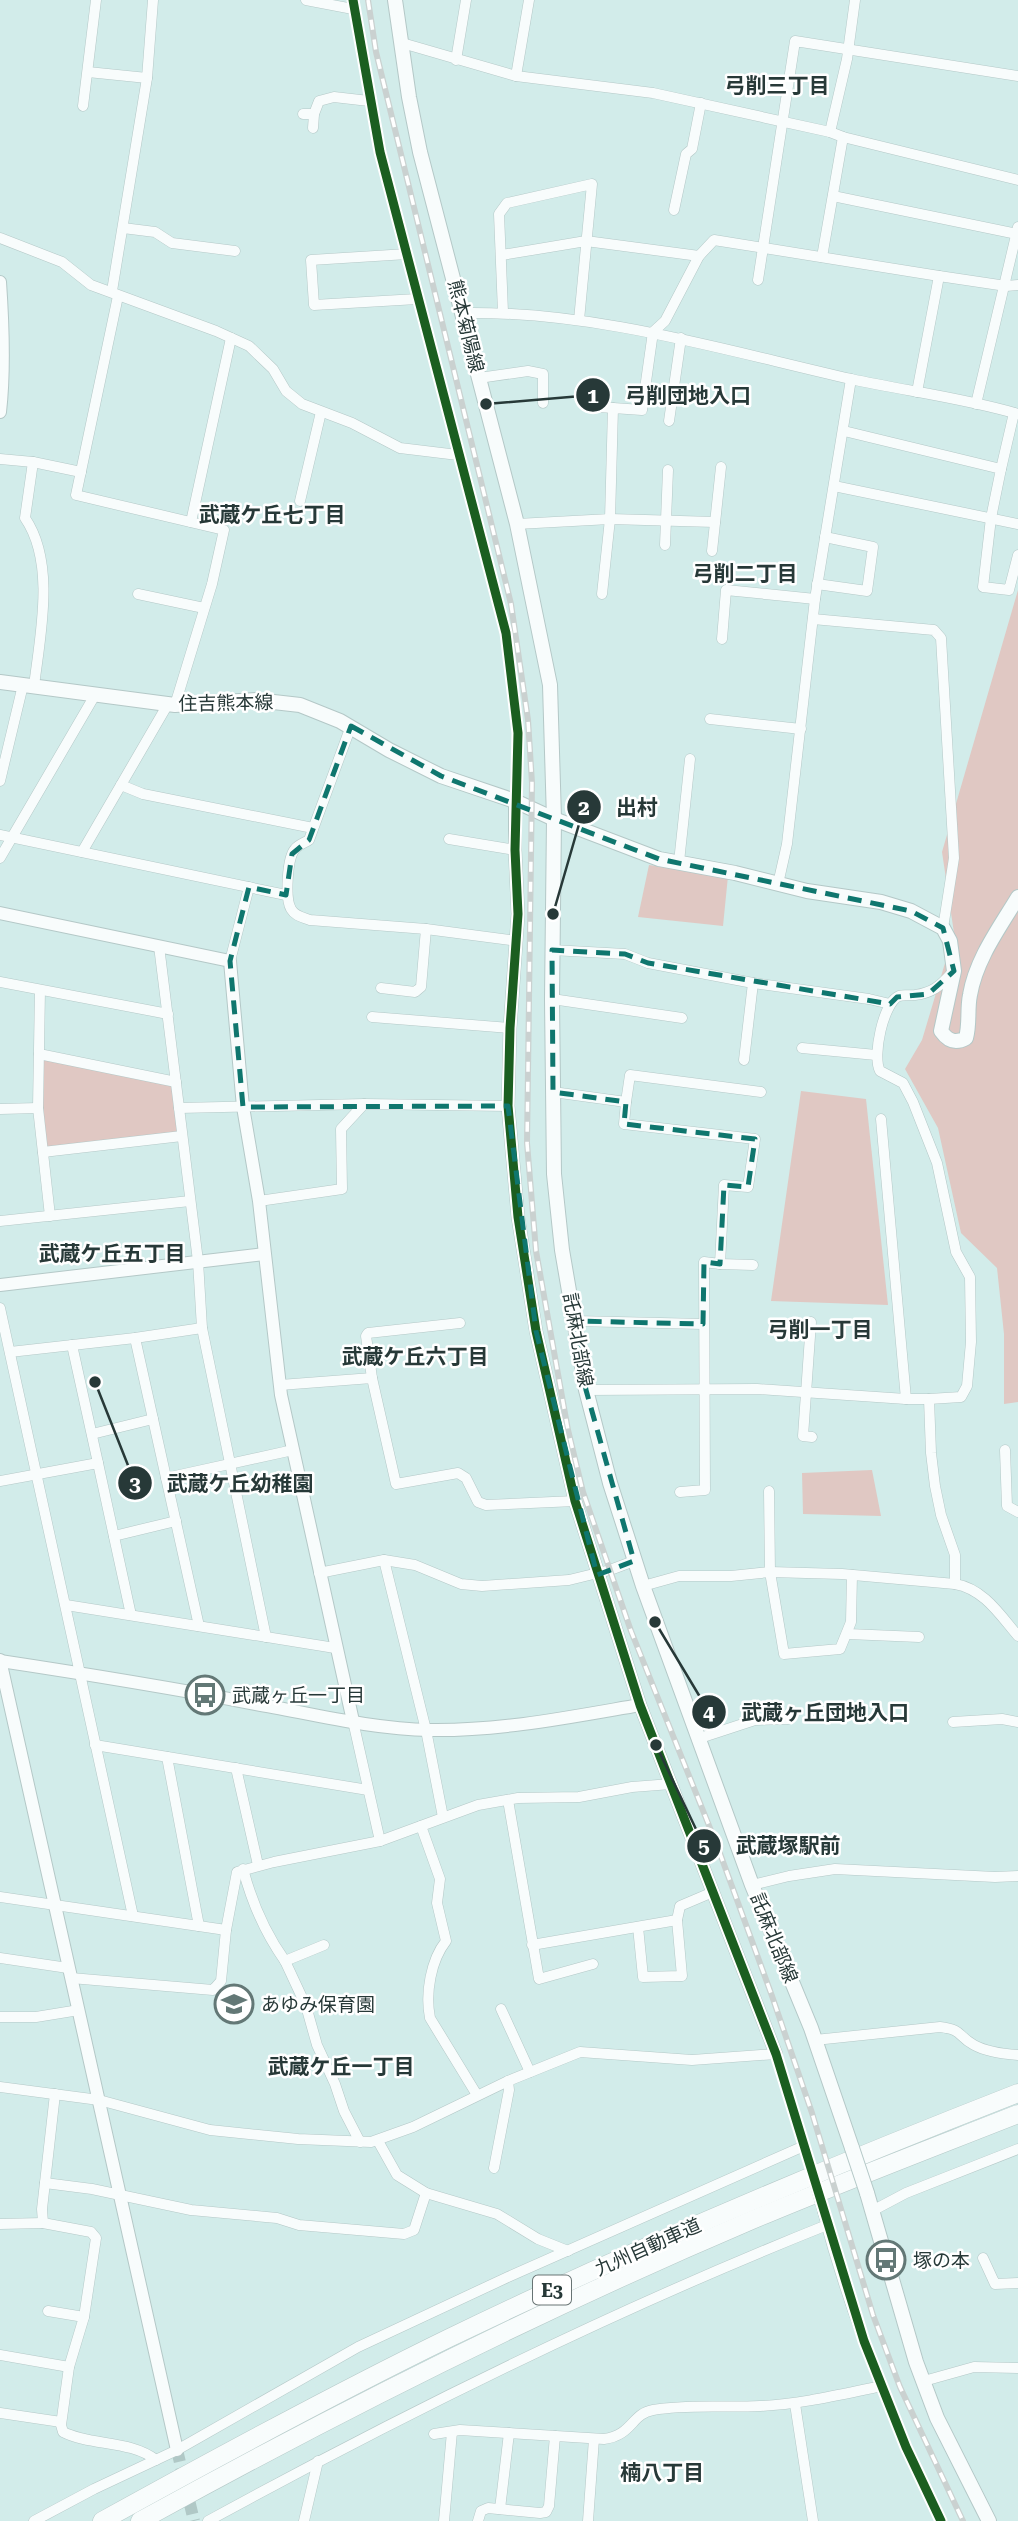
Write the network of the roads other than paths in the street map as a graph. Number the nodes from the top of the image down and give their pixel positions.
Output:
1 (96, 0) edge
2 (153, 0) edge
3 (306, 0) edge
4 (395, 0) edge
5 (467, 0) edge
6 (529, 0) edge
7 (855, 0) edge
8 (353, 4) edge
9 (402, 43) junction
10 (849, 48) junction
11 (456, 60) junction
12 (88, 72) junction
13 (516, 76) junction
14 (1018, 76) edge
15 (147, 78) junction
16 (369, 101) junction
17 (701, 103) junction
18 (83, 106) dead end
19 (781, 120) junction
20 (313, 128) dead end
21 (830, 132) junction
22 (843, 137) junction
23 (1018, 180) edge
24 (833, 196) junction
25 (674, 210) dead end
26 (123, 228) junction
27 (1017, 231) edge
28 (0, 238) edge
29 (586, 241) junction
30 (764, 247) junction
31 (235, 251) dead end
32 (407, 254) junction
33 (502, 256) junction
34 (699, 256) junction
35 (822, 257) junction
36 (939, 276) junction
37 (758, 280) dead end
38 (0, 282) edge
39 (1018, 285) edge
40 (1006, 286) junction
41 (115, 294) junction
42 (417, 299) junction
43 (503, 312) junction
44 (463, 313) junction
45 (579, 320) junction
46 (653, 332) junction
47 (231, 338) junction
48 (681, 338) junction
49 (479, 378) junction
50 (851, 379) junction
51 (1, 389) edge
52 (917, 392) junction
53 (543, 403) dead end
54 (976, 404) junction
55 (586, 406) dead end
56 (613, 408) junction
57 (0, 412) edge
58 (321, 412) junction
59 (1016, 413) edge
60 (669, 421) dead end
61 (844, 431) junction
62 (458, 454) junction
63 (0, 459) edge
64 (33, 462) junction
65 (721, 467) dead end
66 (1001, 469) junction
67 (668, 470) dead end
68 (81, 472) junction
69 (834, 486) junction
70 (300, 501) dead end
71 (991, 518) junction
72 (610, 519) junction
73 (666, 521) junction
74 (191, 522) junction
75 (715, 522) junction
76 (517, 524) junction
77 (1018, 524) edge
78 (825, 537) junction
79 (665, 544) dead end
80 (712, 551) dead end
81 (1018, 555) edge
82 (817, 584) junction
83 (138, 594) dead end
84 (602, 594) dead end
85 (815, 599) junction
86 (204, 608) junction
87 (813, 619) junction
88 (722, 639) dead end
89 (0, 681) edge
90 (28, 686) junction
91 (95, 695) junction
92 (171, 704) junction
93 (710, 719) dead end
94 (351, 726) junction
95 (801, 729) junction
96 (690, 759) dead end
97 (0, 781) edge
98 (121, 785) junction
99 (515, 801) junction
100 (554, 819) junction
101 (313, 828) junction
102 (0, 835) edge
103 (12, 838) junction
104 (449, 839) dead end
105 (514, 850) junction
106 (82, 852) junction
107 (0, 858) edge
108 (679, 862) junction
109 (778, 884) junction
110 (249, 887) junction
111 (286, 895) junction
112 (1018, 897) edge
113 (0, 913) edge
114 (426, 929) junction
115 (943, 929) junction
116 (517, 941) junction
117 (159, 946) junction
118 (552, 950) junction
119 (230, 961) junction
120 (954, 971) junction
121 (0, 982) edge
122 (753, 983) junction
123 (381, 988) dead end
124 (40, 990) junction
125 (552, 999) junction
126 (890, 1004) junction
127 (167, 1014) junction
128 (372, 1017) dead end
129 (682, 1018) dead end
130 (510, 1028) junction
131 (802, 1048) dead end
132 (39, 1054) junction
133 (876, 1055) junction
134 (744, 1060) dead end
135 (176, 1082) junction
136 (553, 1092) junction
137 (761, 1092) dead end
138 (626, 1102) junction
139 (364, 1104) junction
140 (509, 1106) junction
141 (243, 1107) junction
142 (0, 1108) edge
143 (38, 1108) junction
144 (179, 1108) junction
145 (881, 1119) dead end
146 (182, 1136) junction
147 (43, 1152) junction
148 (190, 1200) junction
149 (258, 1201) junction
150 (50, 1216) junction
151 (0, 1221) edge
152 (264, 1254) junction
153 (198, 1261) junction
154 (720, 1264) junction
155 (753, 1265) dead end
156 (0, 1285) edge
157 (0, 1308) edge
158 (575, 1321) junction
159 (811, 1322) dead end
160 (460, 1323) dead end
161 (703, 1324) junction
162 (202, 1328) junction
163 (135, 1338) junction
164 (72, 1345) junction
165 (10, 1352) junction
166 (372, 1378) junction
167 (280, 1385) junction
168 (703, 1388) junction
169 (586, 1390) junction
170 (806, 1391) junction
171 (906, 1399) junction
172 (929, 1399) junction
173 (153, 1419) junction
174 (92, 1434) junction
175 (812, 1437) dead end
176 (293, 1450) junction
177 (1005, 1450) dead end
178 (98, 1463) junction
179 (229, 1464) junction
180 (37, 1474) junction
181 (166, 1478) junction
182 (0, 1481) edge
183 (769, 1491) dead end
184 (680, 1492) dead end
185 (575, 1501) junction
186 (1018, 1512) edge
187 (176, 1521) junction
188 (114, 1536) junction
189 (384, 1560) junction
190 (634, 1561) junction
191 (770, 1572) junction
192 (319, 1573) junction
193 (597, 1574) junction
194 (852, 1575) junction
195 (955, 1584) junction
196 (643, 1586) junction
197 (66, 1605) junction
198 (131, 1615) junction
199 (199, 1626) junction
200 (848, 1634) junction
201 (1018, 1636) edge
202 (266, 1637) junction
203 (919, 1637) dead end
204 (335, 1648) junction
205 (0, 1661) edge
206 (81, 1673) junction
207 (640, 1704) junction
208 (5, 1707) edge
209 (788, 1719) dead end
210 (352, 1721) junction
211 (1018, 1721) edge
212 (953, 1722) dead end
213 (426, 1730) junction
214 (697, 1739) junction
215 (95, 1745) junction
216 (167, 1757) junction
217 (236, 1768) junction
218 (671, 1784) junction
219 (368, 1790) junction
220 (508, 1800) junction
221 (443, 1817) junction
222 (421, 1826) junction
223 (380, 1842) junction
224 (258, 1865) junction
225 (243, 1869) junction
226 (1018, 1876) edge
227 (752, 1885) junction
228 (713, 1892) junction
229 (0, 1897) edge
230 (55, 1904) junction
231 (133, 1916) junction
232 (677, 1920) junction
233 (199, 1926) junction
234 (638, 1927) junction
235 (226, 1930) junction
236 (324, 1945) dead end
237 (532, 1945) junction
238 (0, 1958) edge
239 (285, 1961) junction
240 (593, 1964) dead end
241 (69, 1973) junction
242 (501, 2009) dead end
243 (79, 2010) junction
244 (0, 2017) edge
245 (815, 2040) junction
246 (776, 2054) junction
247 (1018, 2055) edge
248 (530, 2072) junction
249 (508, 2081) junction
250 (0, 2087) edge
251 (1018, 2093) edge
252 (55, 2094) junction
253 (477, 2095) junction
254 (99, 2100) junction
255 (1018, 2114) edge
256 (378, 2141) junction
257 (360, 2142) junction
258 (1018, 2149) edge
259 (805, 2150) junction
260 (494, 2168) dead end
261 (45, 2183) junction
262 (426, 2193) junction
263 (121, 2196) junction
264 (872, 2211) junction
265 (43, 2223) junction
266 (0, 2224) edge
267 (827, 2225) junction
268 (568, 2251) junction
269 (983, 2258) dead end
270 (1018, 2283) edge
271 (48, 2311) dead end
272 (84, 2317) junction
273 (0, 2355) edge
274 (69, 2367) junction
275 (1018, 2368) edge
276 (924, 2381) junction
277 (882, 2386) junction
278 (795, 2404) junction
279 (0, 2413) edge
280 (61, 2422) junction
281 (452, 2432) junction
282 (509, 2433) junction
283 (434, 2434) dead end
284 (555, 2436) junction
285 (594, 2439) junction
286 (177, 2450) junction
287 (156, 2460) junction
288 (317, 2461) junction
289 (974, 2492) junction
290 (499, 2509) junction
291 (34, 2521) edge
292 (103, 2521) edge
293 (140, 2521) edge
294 (208, 2521) edge
295 (304, 2521) edge
296 (444, 2521) edge
297 (478, 2521) edge
298 (588, 2521) edge
299 (813, 2521) edge
300 (941, 2521) edge
301 (989, 2521) edge
302 (1001, 2521) edge

1 - 12 street
2 - 15 street
3 - 8 street
4 - 9 main road, 熊本菊陽線
5 - 11 street
6 - 13 street
7 - 10 street
8 - 16 street
9 - 11 street
9 - 44 main road, 熊本菊陽線
10 - 14 street
10 - 19 street
10 - 21 street
11 - 13 street
12 - 15 street
12 - 18 street
13 - 17 street
15 - 26 street
16 - 20 street
16 - 32 street
17 - 19 street
17 - 25 street
19 - 21 street
19 - 30 street
21 - 22 street
22 - 23 street
22 - 24 street
24 - 27 street
24 - 35 street
26 - 31 street
26 - 41 street
27 - 40 street
28 - 41 street
29 - 33 street
29 - 33 street
29 - 34 street
29 - 45 street
30 - 34 street
30 - 35 street
30 - 37 street
32 - 42 street
32 - 42 street
33 - 43 street
34 - 46 street
35 - 36 street
36 - 40 street
36 - 52 street
38 - 51 street
39 - 40 street
40 - 54 street
41 - 47 street
41 - 68 street
42 - 62 street
43 - 44 street
43 - 45 street
44 - 49 main road, 熊本菊陽線
45 - 46 street
46 - 48 street
46 - 56 street
47 - 58 street
47 - 74 street
48 - 50 street
48 - 60 street
49 - 53 street
49 - 76 main road, 熊本菊陽線
50 - 52 street
50 - 61 street
51 - 57 street
52 - 54 street
54 - 59 street
55 - 56 street
56 - 72 street
58 - 62 street
58 - 70 street
59 - 66 street
61 - 66 street
61 - 69 street
62 - 99 street
63 - 64 street
64 - 68 street
64 - 90 street
65 - 75 street
66 - 71 street
67 - 73 street
68 - 74 street
69 - 71 street
69 - 78 street
71 - 77 street
71 - 81 street
72 - 73 street
72 - 76 street
72 - 84 street
73 - 75 street
73 - 79 street
74 - 86 street
75 - 80 street
76 - 100 main road, 熊本菊陽線
78 - 82 street
78 - 82 street
82 - 85 street
83 - 86 street
85 - 87 street
85 - 88 street
86 - 92 street
87 - 95 street
87 - 115 street
89 - 90 main road, 住吉熊本線
90 - 91 main road, 住吉熊本線
90 - 97 street
91 - 92 main road, 住吉熊本線
91 - 103 street
92 - 94 main road, 住吉熊本線
92 - 98 street
93 - 95 street
94 - 99 main road, 住吉熊本線
94 - 101 street
95 - 109 street
96 - 108 street
98 - 101 street
98 - 106 street
99 - 100 main road, 住吉熊本線
99 - 105 street
100 - 108 main road
100 - 118 main road, 託麻北部線
101 - 111 street
102 - 103 street
103 - 106 street
103 - 107 street
104 - 105 street
105 - 116 street
106 - 110 street
108 - 109 main road
109 - 115 main road
110 - 111 street
110 - 119 street
111 - 114 street
112 - 120 main road
113 - 117 street
114 - 116 street
114 - 123 street
115 - 120 main road
116 - 130 street
117 - 119 street
117 - 127 street
118 - 122 street
118 - 125 main road, 託麻北部線
119 - 141 street
120 - 126 street
121 - 124 street
122 - 126 street
122 - 134 street
124 - 127 street
124 - 132 street
125 - 129 street
125 - 136 main road, 託麻北部線
126 - 133 street
127 - 135 street
128 - 130 street
130 - 140 street
131 - 133 street
132 - 135 street
132 - 143 street
133 - 172 street
135 - 144 street
136 - 138 street
136 - 158 main road, 託麻北部線
137 - 138 street
138 - 154 street
139 - 140 street
139 - 141 street
139 - 149 street
140 - 185 street
141 - 144 street
141 - 149 street
142 - 143 street
143 - 147 street
144 - 146 street
145 - 171 street
146 - 147 street
146 - 148 street
147 - 150 street
148 - 150 street
148 - 153 street
149 - 152 street
150 - 151 street
152 - 153 street
152 - 167 street
153 - 156 street
153 - 162 street
154 - 155 street
154 - 161 street
157 - 165 street
158 - 161 street
158 - 169 main road, 託麻北部線
159 - 170 street
160 - 166 street
161 - 168 street
162 - 163 street
162 - 179 street
163 - 164 street
163 - 173 street
164 - 165 street
164 - 174 street
165 - 180 street
166 - 167 street
166 - 185 street
167 - 176 street
168 - 169 street
168 - 170 street
168 - 184 street
169 - 190 main road, 託麻北部線
170 - 171 street
170 - 175 street
171 - 172 street
172 - 195 street
173 - 174 street
173 - 181 street
174 - 178 street
176 - 179 street
176 - 192 street
177 - 186 street
178 - 180 street
178 - 188 street
179 - 181 street
179 - 202 street
180 - 182 street
180 - 197 street
181 - 187 street
183 - 191 street
185 - 193 street
187 - 188 street
187 - 199 street
188 - 198 street
189 - 192 street
189 - 193 street
189 - 213 street
190 - 193 street
190 - 196 main road, 託麻北部線
191 - 194 street
191 - 196 street
191 - 200 street
192 - 204 street
193 - 207 street
194 - 195 street
194 - 200 street
195 - 201 street
196 - 214 main road, 託麻北部線
197 - 198 street
197 - 206 street
198 - 199 street
199 - 202 street
200 - 203 street
202 - 204 street
204 - 210 street
205 - 206 street
205 - 208 street
206 - 210 street
206 - 215 street
207 - 213 street
207 - 218 street
208 - 230 street
209 - 214 street
210 - 213 street
210 - 219 street
211 - 212 street
213 - 221 street
214 - 227 main road, 託麻北部線
215 - 216 street
215 - 231 street
216 - 217 street
216 - 233 street
217 - 219 street
217 - 224 street
218 - 220 street
218 - 228 street
219 - 223 street
220 - 221 street
220 - 237 street
221 - 222 street
222 - 223 street
222 - 253 street
223 - 224 street
224 - 225 street
225 - 235 street
225 - 239 street
226 - 227 street
227 - 245 main road, 託麻北部線
228 - 232 street
228 - 246 street
229 - 230 street
230 - 231 street
230 - 241 street
231 - 233 street
232 - 234 street
232 - 234 street
233 - 235 street
234 - 237 street
235 - 241 street
236 - 239 street
237 - 240 street
238 - 241 street
239 - 257 street
241 - 243 street
242 - 248 street
243 - 244 street
243 - 254 street
245 - 247 street
245 - 264 main road, 託麻北部線, bridge
246 - 248 street
246 - 259 street
248 - 249 street
249 - 253 street
249 - 260 street
250 - 252 street
251 - 292 highway, 九州自動車道 / E3
252 - 254 street
252 - 261 street
253 - 256 street
254 - 257 street
254 - 263 street
255 - 293 highway, 九州自動車道 / E3
256 - 257 street
256 - 262 street
258 - 264 street
259 - 267 street, bridge
259 - 268 street
261 - 263 street
261 - 265 street
262 - 263 street
262 - 268 street
263 - 286 street
264 - 276 main road, 託麻北部線
265 - 266 street
265 - 272 street
267 - 277 street
267 - 288 street
268 - 286 street
269 - 270 street
271 - 272 street
272 - 274 street
273 - 274 street
274 - 280 street
275 - 276 street
276 - 289 main road, 託麻北部線
277 - 278 street
277 - 300 street
278 - 285 street
278 - 299 street
279 - 280 street
280 - 287 street
281 - 282 street
281 - 283 street
281 - 296 street
282 - 284 street
282 - 290 street
284 - 285 street
284 - 290 street
285 - 298 street
286 - 287 street
287 - 291 street
288 - 294 street
288 - 295 street
289 - 301 main road, 託麻北部線
289 - 302 main road, 託麻北部線
290 - 297 street

